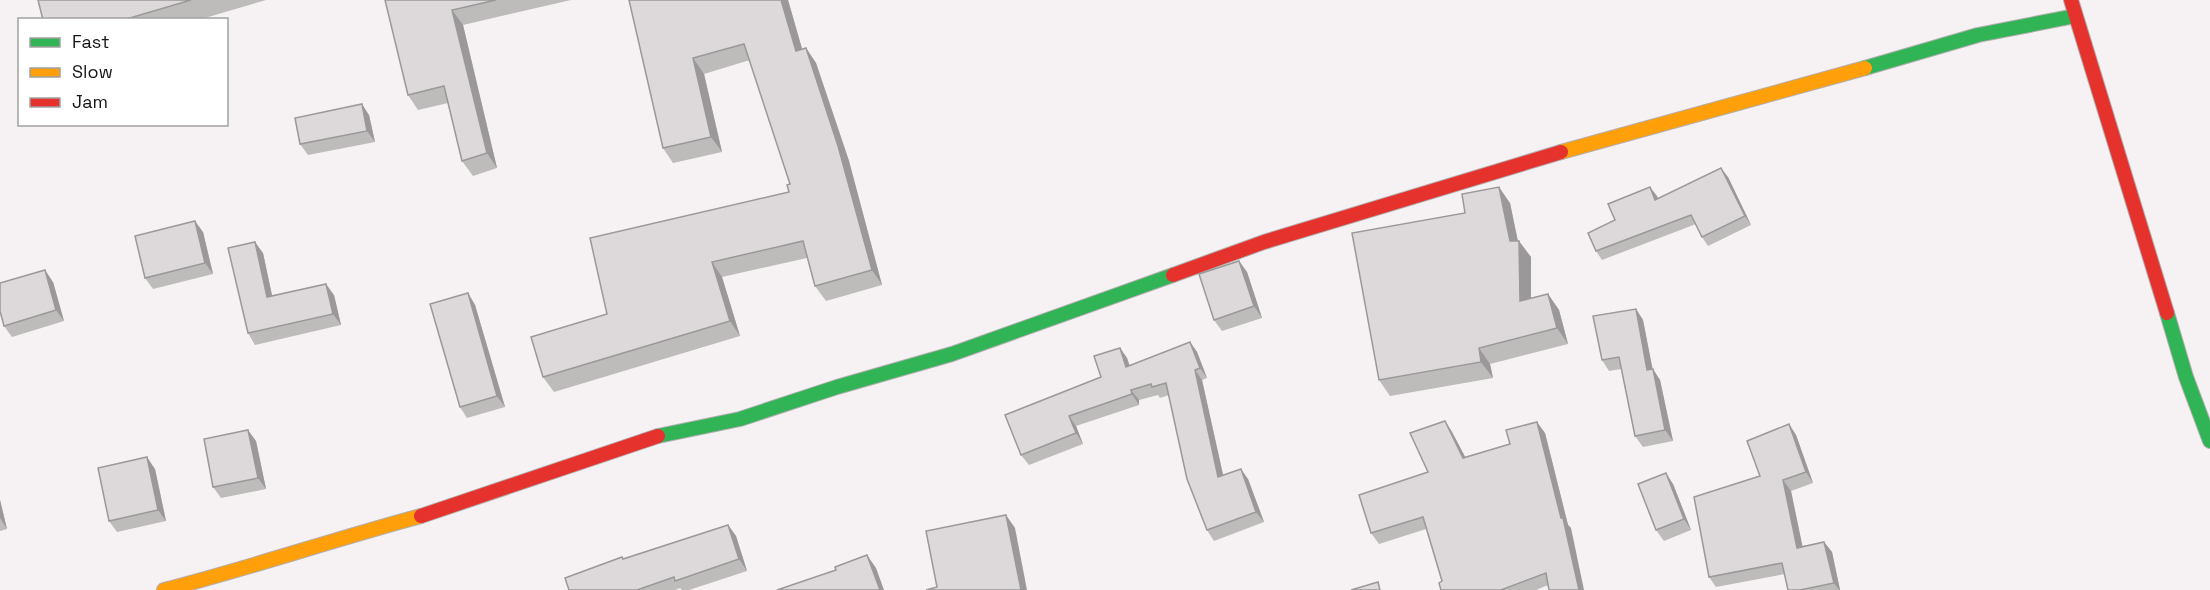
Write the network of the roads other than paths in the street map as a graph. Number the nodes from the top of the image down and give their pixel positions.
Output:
1 (2071, 0) edge
2 (2075, 16) junction
3 (2210, 441) edge
4 (164, 590) edge

1 - 2 street
2 - 3 street
2 - 4 street

